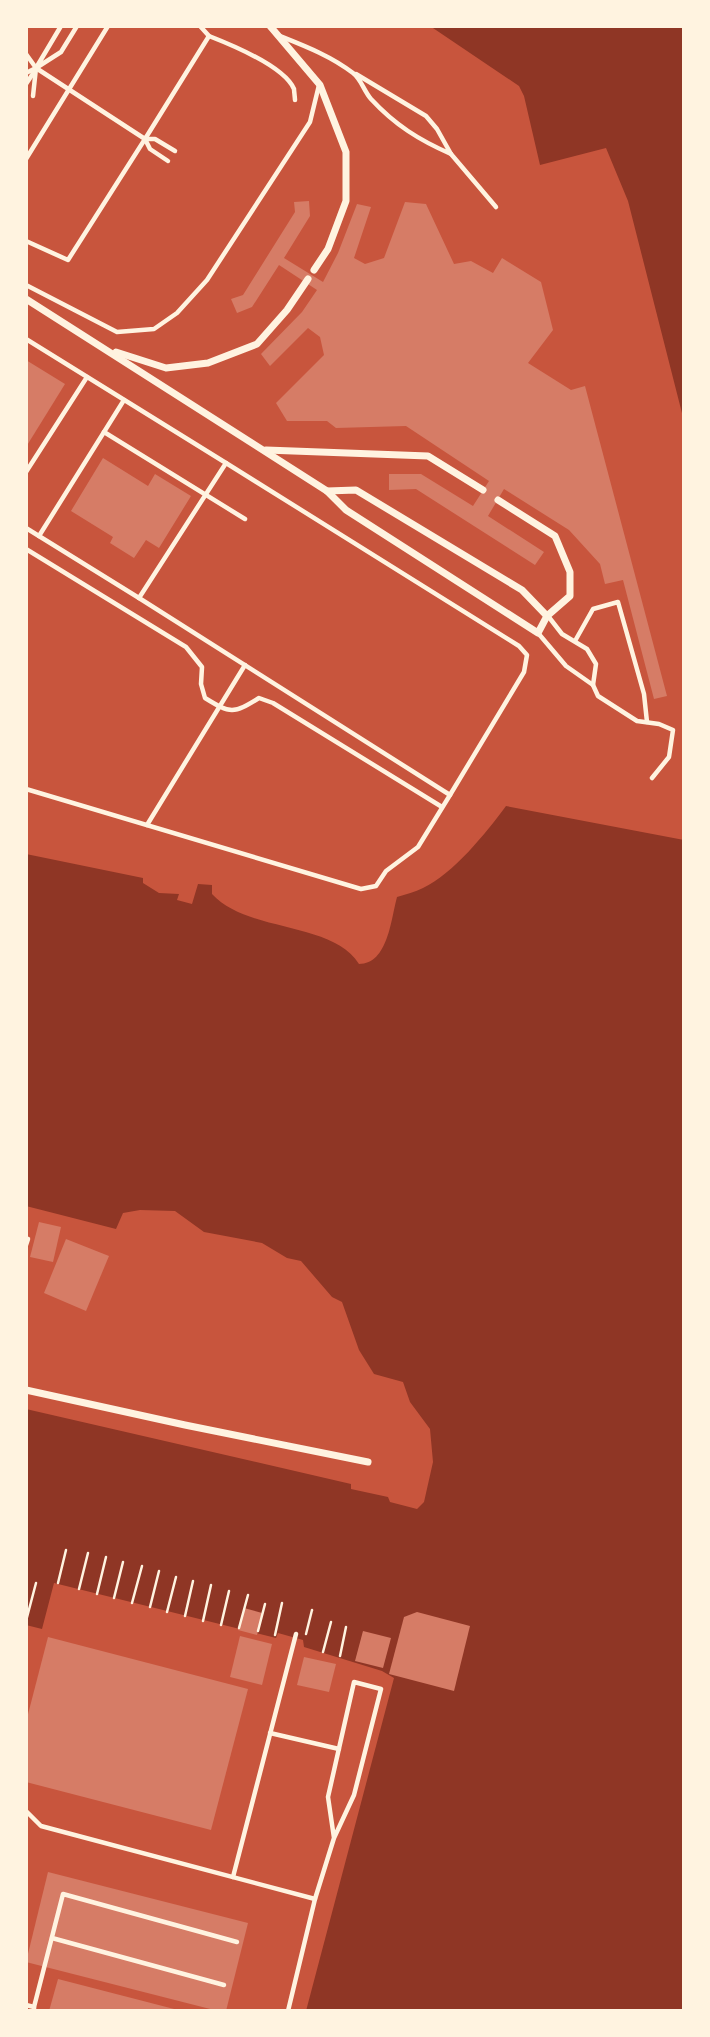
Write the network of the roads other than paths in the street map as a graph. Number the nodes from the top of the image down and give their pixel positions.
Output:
1 (61, 26) edge
2 (77, 26) edge
3 (108, 26) edge
4 (200, 26) edge
5 (270, 26) edge
6 (276, 34) junction
7 (209, 36) junction
8 (26, 54) edge
9 (36, 68) junction
10 (26, 74) edge
11 (356, 74) junction
12 (26, 84) edge
13 (320, 85) junction
14 (69, 89) junction
15 (33, 96) dead end
16 (295, 100) dead end
17 (145, 139) junction
18 (175, 151) dead end
19 (451, 154) junction
20 (26, 159) edge
21 (168, 160) dead end
22 (496, 206) dead end
23 (26, 241) edge
24 (314, 270) dead end
25 (308, 279) dead end
26 (26, 285) edge
27 (26, 299) edge
28 (26, 340) edge
29 (105, 349) junction
30 (87, 377) junction
31 (124, 400) junction
32 (104, 432) junction
33 (264, 450) junction
34 (226, 463) junction
35 (26, 472) edge
36 (483, 490) dead end
37 (327, 491) junction
38 (206, 494) junction
39 (498, 500) dead end
40 (245, 519) dead end
41 (26, 528) edge
42 (39, 536) junction
43 (26, 549) edge
44 (139, 598) junction
45 (547, 616) junction
46 (538, 633) junction
47 (575, 641) junction
48 (245, 665) junction
49 (593, 685) junction
50 (219, 707) junction
51 (647, 722) junction
52 (652, 778) dead end
53 (26, 789) edge
54 (450, 794) junction
55 (442, 807) junction
56 (147, 825) junction
57 (26, 1390) edge
58 (368, 1462) dead end
59 (296, 1634) dead end
60 (270, 1733) junction
61 (339, 1749) junction
62 (27, 1812) edge
63 (26, 1820) edge
64 (334, 1839) junction
65 (233, 1877) junction
66 (315, 1899) junction
67 (52, 1938) junction
68 (237, 1942) dead end
69 (224, 1985) dead end
70 (26, 2005) edge
71 (34, 2009) edge
72 (288, 2011) edge

1 - 9 lane
2 - 9 lane
3 - 14 lane
4 - 7 lane
5 - 6 street
6 - 11 lane
6 - 13 street
7 - 16 lane
7 - 17 lane
8 - 9 lane
9 - 10 lane
9 - 12 lane
9 - 14 lane
9 - 15 lane
11 - 19 lane
11 - 19 lane
13 - 24 street
13 - 26 lane
14 - 17 lane
14 - 20 lane
17 - 18 lane
17 - 21 lane
17 - 23 lane
19 - 22 lane
25 - 29 street
27 - 29 street
28 - 30 lane
29 - 33 street
30 - 31 lane
30 - 35 lane
31 - 32 lane
31 - 34 lane
32 - 38 lane
32 - 42 lane
33 - 36 street
33 - 37 street
34 - 38 lane
34 - 54 lane
37 - 45 street
37 - 46 street
38 - 40 lane
38 - 44 lane
39 - 45 street
41 - 42 lane
42 - 44 lane
43 - 50 lane
44 - 48 lane
45 - 46 street
45 - 47 lane
46 - 49 lane
47 - 49 lane
47 - 51 lane
48 - 50 lane
48 - 54 lane
49 - 51 lane
50 - 55 lane
50 - 56 lane
51 - 52 lane
53 - 56 lane
54 - 55 lane
55 - 56 lane
57 - 58 street
59 - 60 lane
60 - 61 lane
60 - 65 lane
61 - 64 lane
61 - 64 lane
62 - 63 lane
62 - 65 lane
64 - 66 lane
65 - 66 lane
66 - 72 lane
67 - 68 lane
67 - 69 lane
67 - 71 lane
70 - 71 lane

